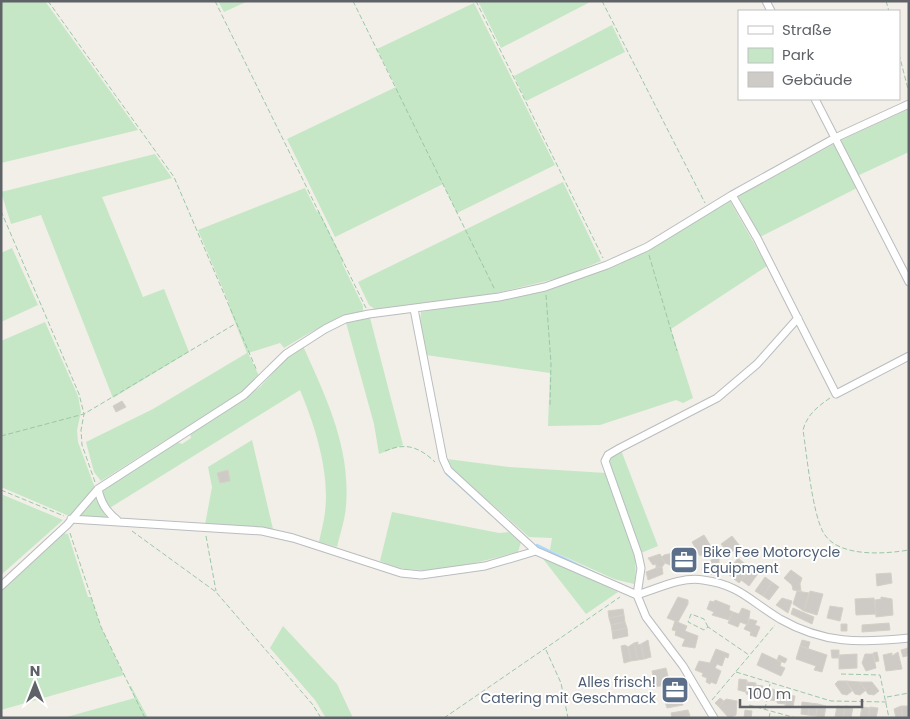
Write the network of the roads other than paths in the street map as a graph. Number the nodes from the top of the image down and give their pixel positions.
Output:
1 (816, 100) edge
2 (909, 104) edge
3 (835, 138) junction
4 (732, 195) junction
5 (909, 282) edge
6 (414, 309) junction
7 (798, 318) junction
8 (909, 356) edge
9 (98, 489) junction
10 (117, 520) junction
11 (69, 522) junction
12 (536, 550) junction
13 (1, 586) edge
14 (637, 595) junction
15 (909, 638) edge
16 (714, 718) edge

1 - 3 street
2 - 3 street
3 - 4 street
3 - 5 street
4 - 6 street
4 - 7 street
6 - 9 street
6 - 12 street
7 - 8 street
7 - 14 street
9 - 10 street
9 - 11 street
10 - 11 street
10 - 12 street
11 - 13 street
12 - 14 street
14 - 15 street
14 - 16 street

